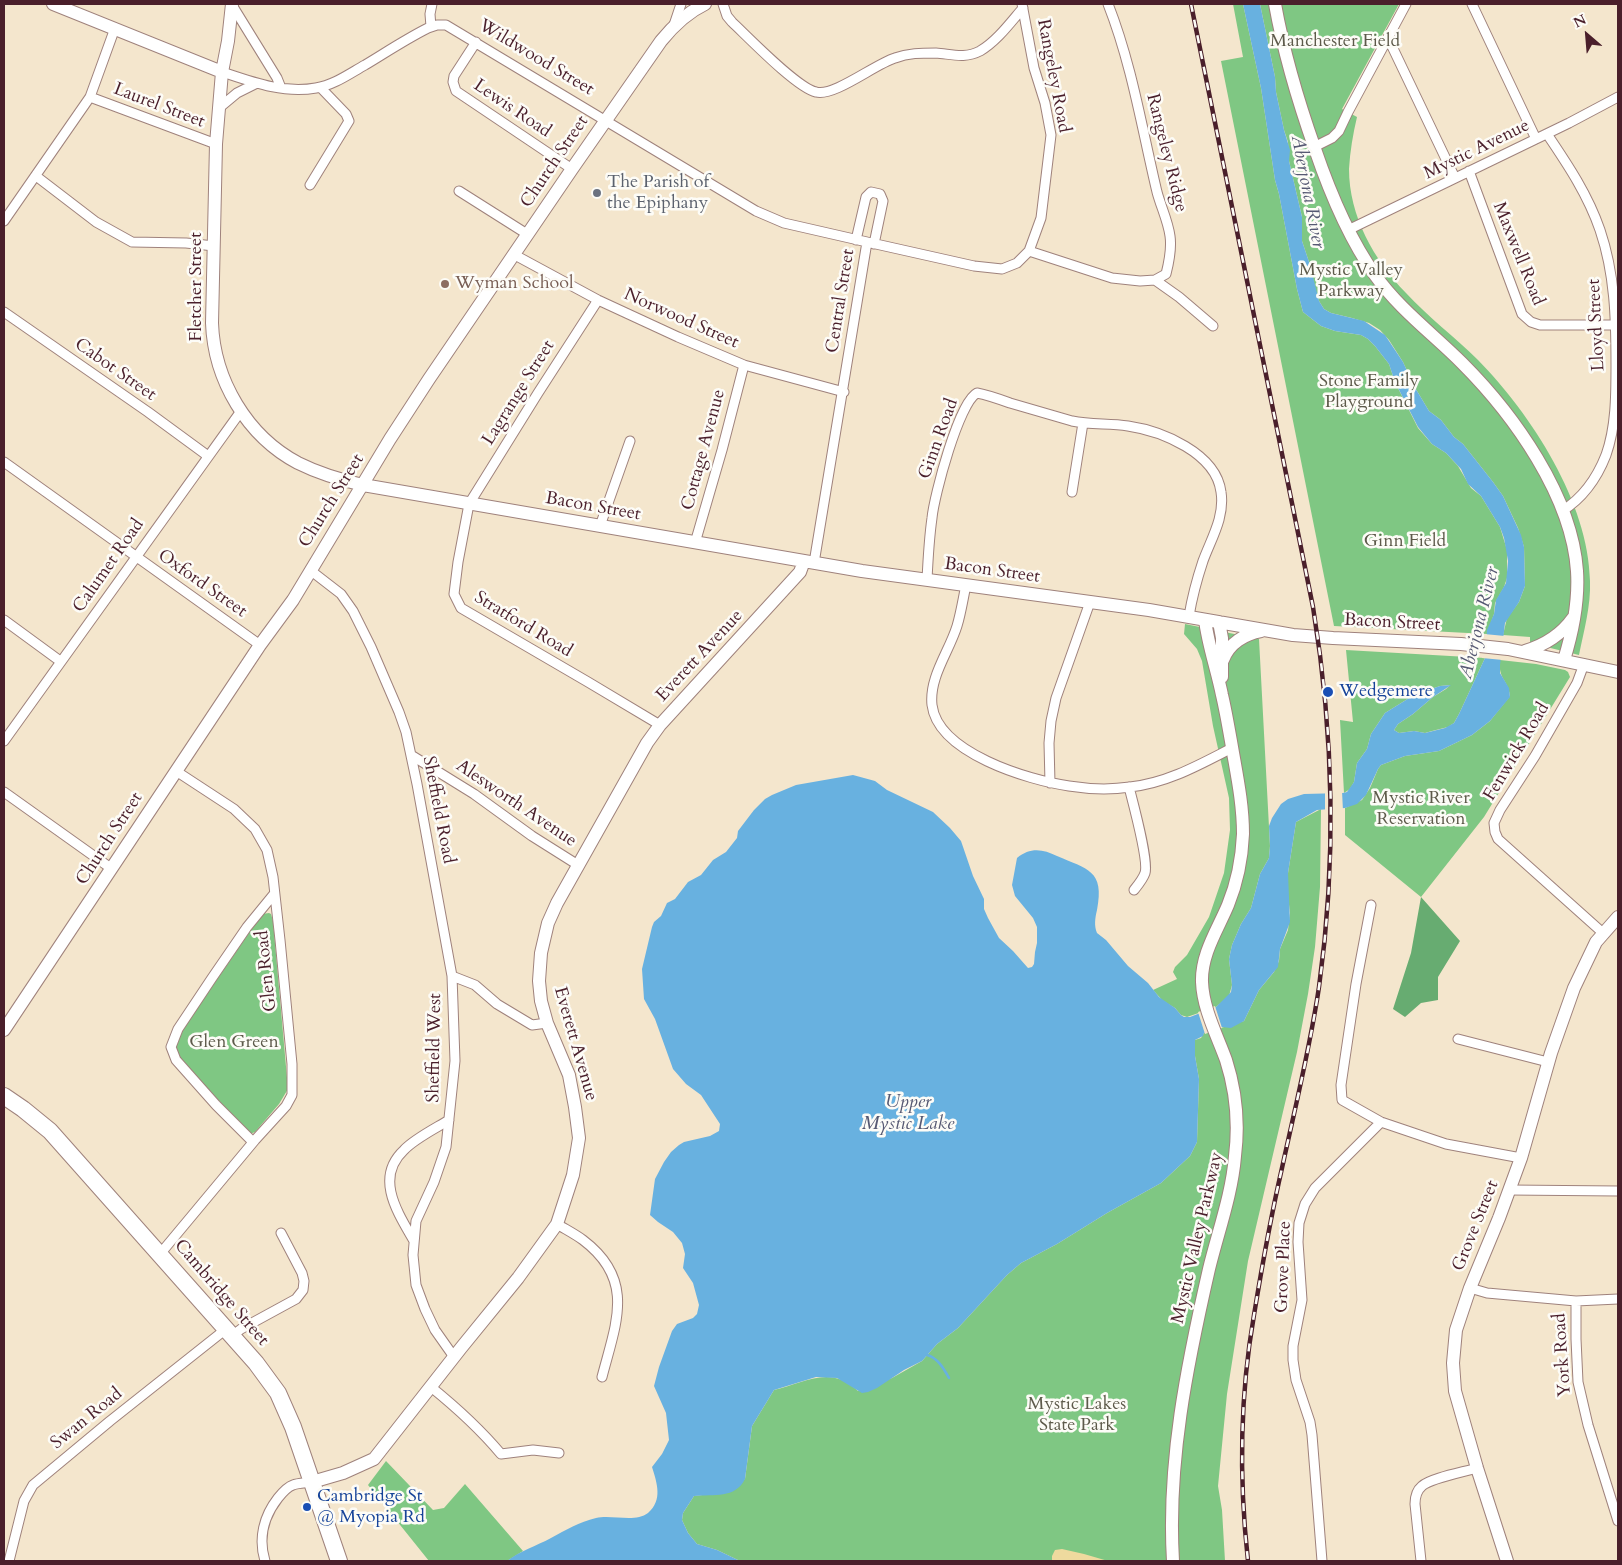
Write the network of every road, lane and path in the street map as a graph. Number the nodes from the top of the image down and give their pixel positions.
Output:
1 (53, 4) edge
2 (432, 4) edge
3 (681, 4) edge
4 (706, 4) edge
5 (723, 4) edge
6 (1108, 4) edge
7 (1274, 4) edge
8 (1406, 4) edge
9 (1472, 4) edge
10 (232, 5) edge
11 (1023, 6) edge
12 (674, 25) junction
13 (430, 26) junction
14 (115, 28) junction
15 (1388, 38) junction
16 (476, 42) junction
17 (222, 72) junction
18 (257, 83) junction
19 (281, 88) junction
20 (320, 88) junction
21 (90, 97) junction
22 (1618, 97) edge
23 (219, 108) junction
24 (605, 120) junction
25 (1547, 134) junction
26 (1536, 139) junction
27 (216, 144) junction
28 (1314, 147) junction
29 (572, 168) junction
30 (1470, 171) junction
31 (36, 176) junction
32 (1455, 178) junction
33 (310, 185) dead end
34 (459, 191) dead end
35 (4, 221) edge
36 (1348, 230) junction
37 (527, 234) junction
38 (856, 240) junction
39 (870, 243) junction
40 (214, 246) junction
41 (1029, 251) junction
42 (514, 254) junction
43 (1155, 280) junction
44 (598, 300) junction
45 (4, 312) edge
46 (1616, 324) junction
47 (1213, 326) dead end
48 (744, 365) junction
49 (844, 392) junction
50 (241, 411) junction
51 (1083, 423) junction
52 (630, 441) dead end
53 (208, 456) junction
54 (4, 462) edge
55 (363, 485) junction
56 (1072, 492) dead end
57 (469, 504) junction
58 (1562, 511) junction
59 (600, 526) junction
60 (695, 543) junction
61 (136, 557) junction
62 (809, 562) junction
63 (310, 570) junction
64 (926, 580) junction
65 (966, 585) junction
66 (1090, 602) junction
67 (1576, 614) junction
68 (1189, 616) junction
69 (4, 620) edge
70 (1205, 620) junction
71 (1219, 622) junction
72 (1263, 630) junction
73 (260, 645) junction
74 (1522, 651) junction
75 (1564, 660) junction
76 (60, 661) junction
77 (1222, 662) junction
78 (1584, 664) junction
79 (1618, 672) edge
80 (1222, 695) junction
81 (660, 725) junction
82 (4, 742) edge
83 (1232, 748) junction
84 (411, 755) junction
85 (176, 771) junction
86 (1050, 783) junction
87 (1129, 787) junction
88 (4, 792) edge
89 (578, 865) junction
90 (112, 869) junction
91 (1134, 890) dead end
92 (274, 894) junction
93 (1371, 905) dead end
94 (1618, 917) edge
95 (1603, 933) junction
96 (452, 976) junction
97 (547, 1023) junction
98 (4, 1030) edge
99 (1458, 1039) dead end
100 (1548, 1062) junction
101 (4, 1096) edge
102 (449, 1120) junction
103 (1381, 1122) junction
104 (252, 1142) junction
105 (1521, 1158) junction
106 (1509, 1190) junction
107 (1618, 1191) edge
108 (557, 1224) junction
109 (281, 1233) dead end
110 (414, 1241) junction
111 (160, 1254) junction
112 (1470, 1288) junction
113 (1618, 1299) edge
114 (1576, 1301) junction
115 (229, 1332) junction
116 (454, 1357) junction
117 (602, 1377) dead end
118 (431, 1387) junction
119 (559, 1453) dead end
120 (1477, 1468) junction
121 (312, 1482) junction
122 (1618, 1521) edge
123 (9, 1561) edge
124 (265, 1561) edge
125 (339, 1561) edge
126 (1173, 1561) edge
127 (1322, 1561) edge
128 (1421, 1561) edge
129 (1507, 1561) edge

1 - 14 main road
2 - 13 street
3 - 12 street
4 - 12 main road, Church Street
5 - 11 street
6 - 43 street, Rangeley Ridge
7 - 28 main road
8 - 15 street
9 - 26 street
10 - 17 main road, Fletcher Street
10 - 19 street
11 - 41 street, Rangeley Road
12 - 24 main road, Church Street
13 - 16 street, Wildwood Street
13 - 20 street
14 - 17 main road
14 - 21 street
15 - 28 street
15 - 32 street
16 - 24 street, Wildwood Street
16 - 29 street, Lewis Road
17 - 18 street
17 - 23 main road, Fletcher Street
18 - 19 street
18 - 23 street
19 - 20 street
20 - 33 street
21 - 27 street, Laurel Street
21 - 31 street
22 - 25 street, Mystic Avenue
23 - 27 main road, Fletcher Street
24 - 29 main road, Church Street
24 - 38 street, Central Street
25 - 26 street, Mystic Avenue
25 - 46 street, Lloyd Street
26 - 30 street, Mystic Avenue
27 - 40 main road, Fletcher Street
28 - 36 main road
29 - 37 main road, Church Street
30 - 32 street, Mystic Avenue
30 - 46 street, Maxwell Road
31 - 35 street
31 - 40 street
32 - 36 street, Mystic Avenue
34 - 37 street
36 - 58 main road
37 - 42 main road, Church Street
38 - 39 street, Central Street
38 - 39 street
39 - 41 street
39 - 49 street, Central Street
40 - 50 main road, Fletcher Street
41 - 43 street
42 - 44 street, Norwood Street
42 - 55 main road, Church Street
43 - 47 street
44 - 48 street, Norwood Street
44 - 57 street, Lagrange Street
45 - 53 street, Cabot Street
46 - 58 street, Lloyd Street
48 - 49 street, Norwood Street
48 - 60 street, Cottage Avenue
49 - 62 street, Central Street
50 - 53 street, Calumet Road
50 - 55 main road, Fletcher Street
51 - 56 street
51 - 64 street, Ginn Road
51 - 68 street, Ginn Road
52 - 59 street
53 - 61 street, Calumet Road
54 - 61 street, Oxford Street
55 - 57 main road, Bacon Street
55 - 63 main road, Church Street
57 - 59 main road, Bacon Street
57 - 81 street, Stratford Road
58 - 67 main road
59 - 60 main road, Bacon Street
60 - 62 main road, Bacon Street
61 - 73 street, Oxford Street
61 - 76 street, Calumet Road
62 - 64 main road, Bacon Street
62 - 81 main road, Everett Avenue
63 - 73 main road, Church Street
63 - 84 street, Sheffield Road
64 - 65 main road, Bacon Street
65 - 66 main road, Bacon Street
65 - 86 street
66 - 68 main road, Bacon Street
66 - 86 street
67 - 74 main road
67 - 75 main road
68 - 70 main road, Bacon Street
69 - 76 street
70 - 71 main road, Bacon Street
70 - 80 main road, Mystic Valley Parkway
71 - 72 main road, Bacon Street
71 - 77 main road, Mystic Valley Parkway
72 - 74 main road, Bacon Street
72 - 77 main road
73 - 85 main road, Church Street
74 - 75 main road, Bacon Street
75 - 78 main road, Bacon Street
76 - 82 street, Calumet Road
77 - 80 main road, Mystic Valley Parkway
78 - 79 main road, Bacon Street
78 - 95 street, Fenwick Road
80 - 83 main road, Mystic Valley Parkway
81 - 89 main road, Everett Avenue
83 - 87 street
83 - 126 main road, Mystic Valley Parkway
84 - 89 street, Alesworth Avenue
84 - 96 street, Sheffield Road
85 - 90 main road, Church Street
85 - 92 street, Glen Road
86 - 87 street
87 - 91 street
88 - 90 street
89 - 97 main road, Everett Avenue
90 - 98 main road, Church Street
92 - 104 street, Glen Road
92 - 104 street
93 - 103 street
94 - 95 main road, Grove Street
95 - 100 main road, Grove Street
96 - 97 street
96 - 102 street, Sheffield West
97 - 108 main road, Everett Avenue
99 - 100 street
100 - 105 main road, Grove Street
101 - 111 highway, Cambridge Street
102 - 110 street, Sheffield West
102 - 110 street, Sheffield West
103 - 105 street
103 - 127 street, Grove Place
104 - 111 street, Glen Road
105 - 106 main road, Grove Street
106 - 107 street
106 - 112 main road, Grove Street
108 - 116 main road, Everett Avenue
108 - 117 street
109 - 115 street, Swan Road
110 - 116 street, Sheffield West
111 - 115 highway, Cambridge Street
112 - 114 street
112 - 120 main road, Grove Street
113 - 114 street
114 - 122 street, York Road
115 - 121 highway, Cambridge Street
115 - 123 street, Swan Road
116 - 118 main road, Everett Avenue
118 - 119 street
118 - 121 main road, Everett Avenue
120 - 128 street
120 - 129 main road, Grove Street
121 - 124 street
121 - 125 highway, Cambridge Street

